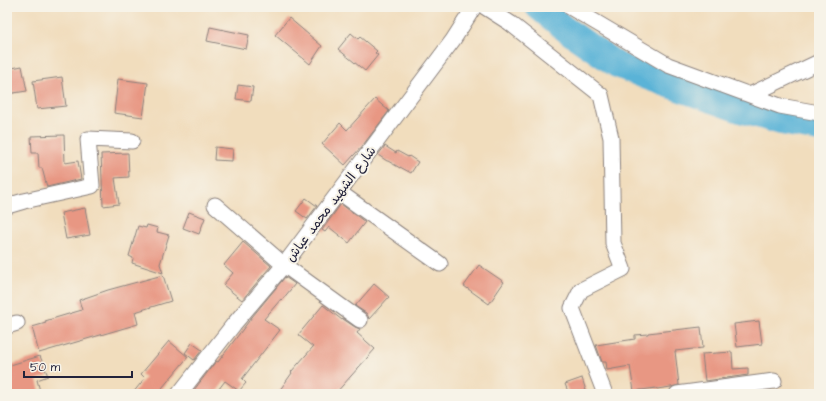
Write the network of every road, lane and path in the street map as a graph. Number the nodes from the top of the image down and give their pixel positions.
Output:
1 (570, 7) edge
2 (474, 8) edge
3 (819, 62) edge
4 (750, 95) junction
5 (819, 113) edge
6 (132, 141) dead end
7 (339, 192) junction
8 (215, 205) dead end
9 (7, 206) edge
10 (440, 264) dead end
11 (284, 265) junction
12 (360, 320) dead end
13 (774, 381) dead end
14 (178, 394) edge
15 (605, 394) edge
16 (677, 394) edge

1 - 4 street
2 - 7 street, شارع الشهيد محمد عياش
2 - 15 street
3 - 4 street
4 - 5 street
6 - 9 street
7 - 10 street
7 - 11 street, شارع الشهيد محمد عياش
8 - 11 street
11 - 12 street
11 - 14 street, شارع الشهيد محمد عياش
13 - 16 street

